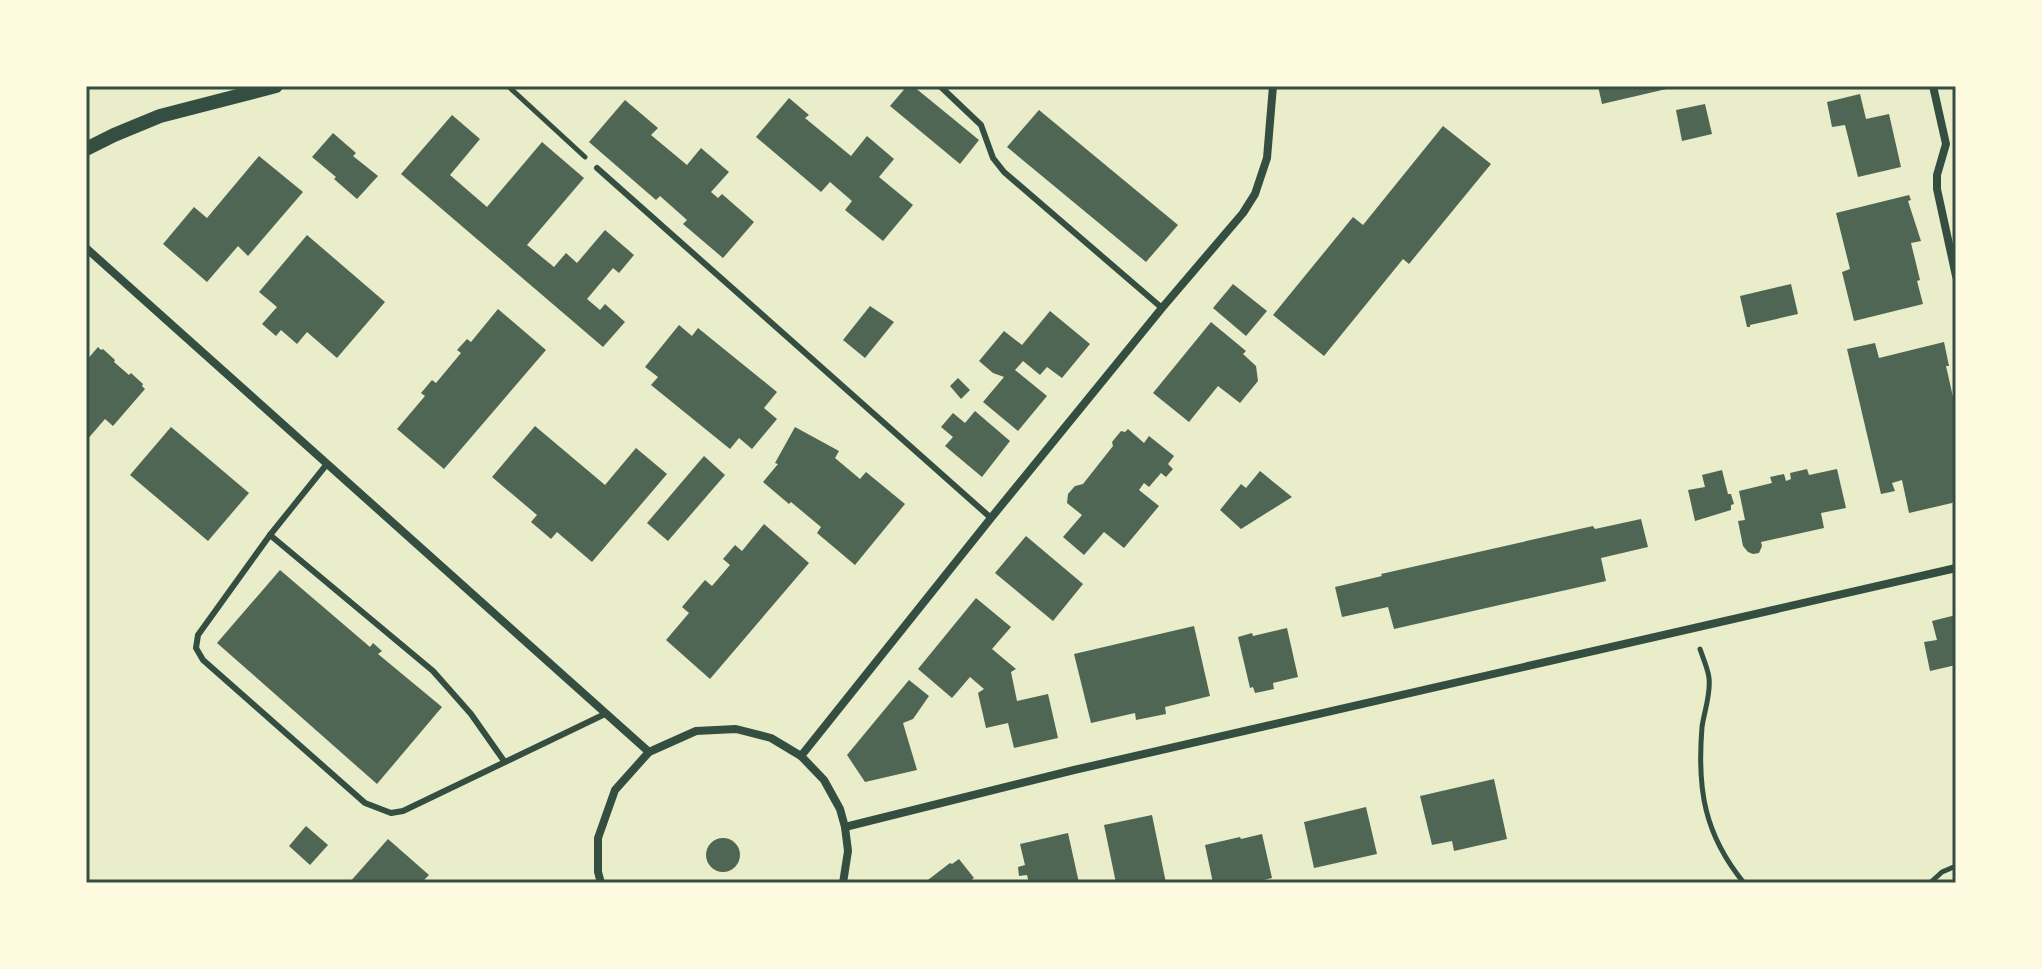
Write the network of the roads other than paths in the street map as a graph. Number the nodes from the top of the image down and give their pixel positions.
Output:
1 (276, 86) edge
2 (940, 86) edge
3 (1273, 86) edge
4 (1933, 86) edge
5 (86, 149) edge
6 (597, 168) road end
7 (86, 248) edge
8 (1956, 276) edge
9 (1162, 308) junction
10 (327, 464) junction
11 (991, 518) junction
12 (270, 535) junction
13 (1956, 568) edge
14 (605, 714) junction
15 (649, 752) junction
16 (801, 756) junction
17 (504, 761) junction
18 (845, 827) junction
19 (601, 883) edge
20 (843, 883) edge

1 - 5 street
2 - 9 lane
3 - 9 street
4 - 8 street
6 - 11 lane
7 - 10 street
9 - 11 street
10 - 12 lane
10 - 14 street
11 - 16 street
12 - 17 lane
12 - 17 lane
13 - 18 street
14 - 15 street
14 - 17 lane
15 - 16 street
15 - 19 street
16 - 18 street
18 - 20 street

